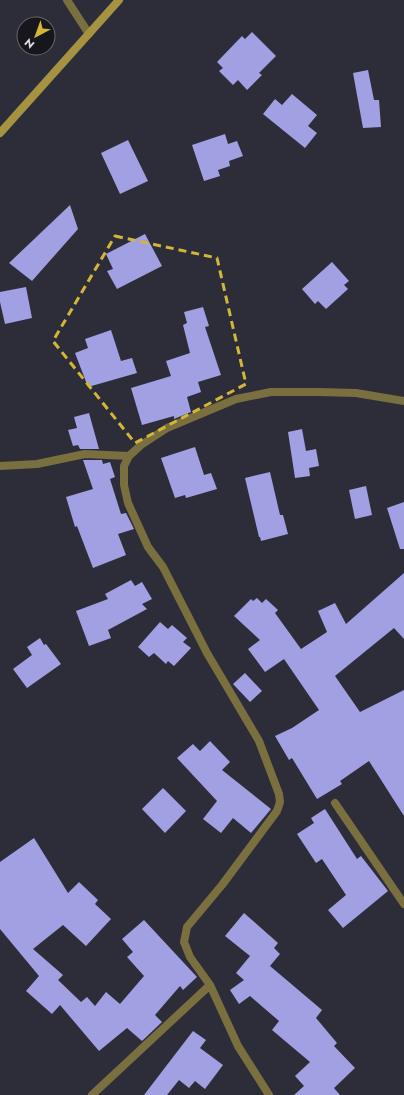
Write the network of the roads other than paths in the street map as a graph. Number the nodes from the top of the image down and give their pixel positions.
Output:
1 (67, 0) edge
2 (119, 0) edge
3 (89, 34) junction
4 (0, 133) edge
5 (404, 401) edge
6 (129, 456) junction
7 (0, 466) edge
8 (335, 803) dead end
9 (404, 904) edge
10 (210, 985) junction
11 (92, 1095) edge
12 (269, 1095) edge

1 - 3 street
2 - 3 street
3 - 4 street
5 - 6 street
6 - 7 street
6 - 10 street
8 - 9 street
10 - 11 street
10 - 12 street

